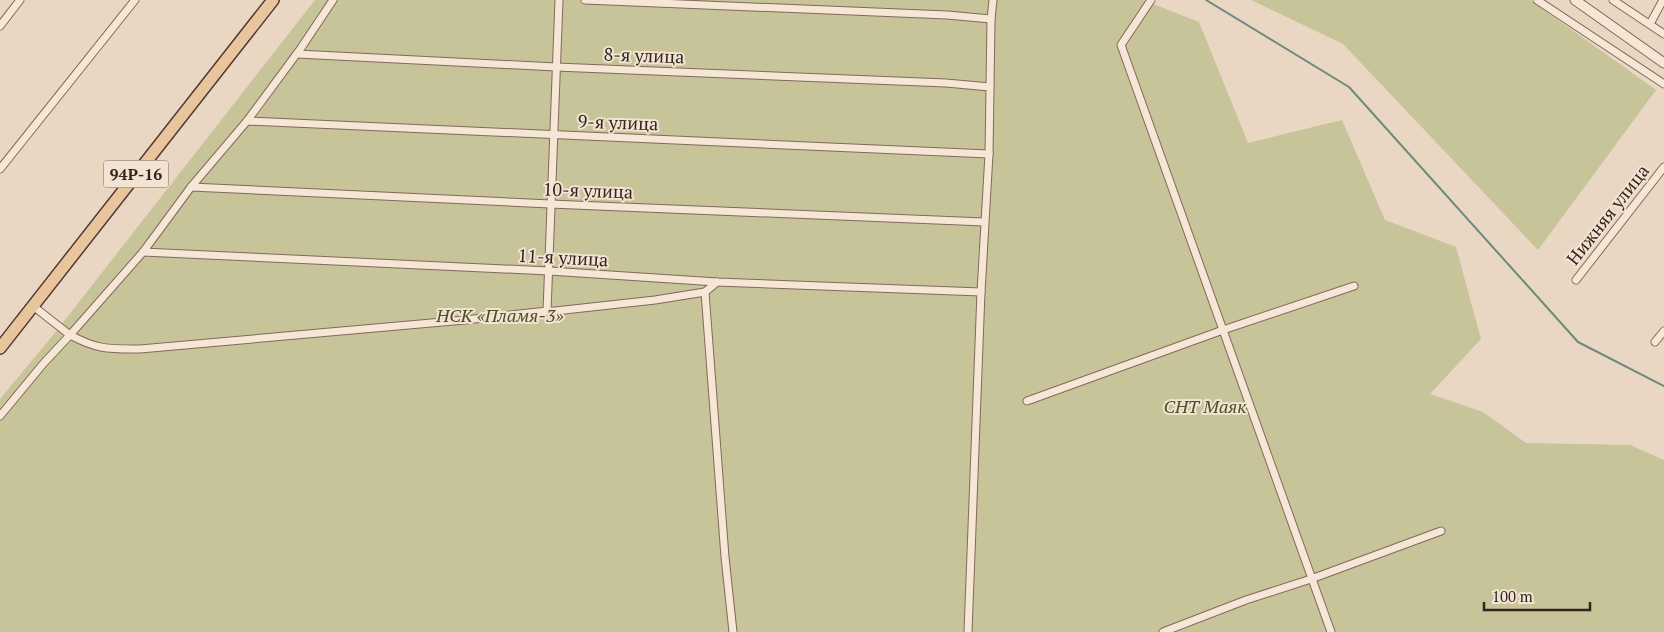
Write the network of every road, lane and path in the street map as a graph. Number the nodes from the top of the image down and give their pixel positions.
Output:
1 (20, 0) edge
2 (135, 0) edge
3 (273, 0) edge
4 (333, 0) edge
5 (559, 0) edge
6 (585, 0) edge
7 (993, 0) edge
8 (1151, 0) edge
9 (1537, 0) edge
10 (1576, 0) edge
11 (1613, 0) edge
12 (1663, 0) edge
13 (991, 19) junction
14 (1650, 24) junction
15 (0, 26) edge
16 (1664, 34) edge
17 (297, 54) junction
18 (1664, 63) edge
19 (556, 67) junction
20 (1664, 84) edge
21 (990, 87) junction
22 (247, 121) junction
23 (553, 135) junction
24 (989, 154) junction
25 (1664, 168) edge
26 (0, 169) edge
27 (191, 187) junction
28 (550, 204) junction
29 (984, 222) junction
30 (143, 252) junction
31 (548, 271) junction
32 (1576, 280) dead end
33 (717, 282) junction
34 (1354, 286) dead end
35 (705, 292) junction
36 (981, 292) junction
37 (33, 306) junction
38 (547, 311) junction
39 (1223, 330) junction
40 (1664, 330) edge
41 (70, 335) junction
42 (1655, 342) dead end
43 (0, 348) edge
44 (1027, 401) dead end
45 (0, 416) edge
46 (1441, 531) dead end
47 (1311, 579) junction
48 (734, 632) edge
49 (968, 632) edge
50 (1163, 632) edge
51 (1331, 632) edge

1 - 15 street
2 - 26 street
3 - 37 main road, 94Р-16
4 - 17 street
5 - 19 street
6 - 13 street
7 - 13 street
8 - 39 street
9 - 20 street
10 - 18 street
11 - 14 street
12 - 14 street
13 - 21 street
14 - 16 street
17 - 19 street, 8-я улица
17 - 22 street
19 - 21 street, 8-я улица
19 - 23 street
21 - 24 street
22 - 23 street, 9-я улица
22 - 27 street
23 - 24 street, 9-я улица
23 - 28 street
24 - 29 street
25 - 32 street, Нижняя улица
27 - 28 street, 10-я улица
27 - 30 street
28 - 29 street, 10-я улица
28 - 31 street
29 - 36 street
30 - 31 street, 11-я улица
30 - 41 street
31 - 33 street, 11-я улица
31 - 38 street
33 - 35 street
33 - 36 street, 11-я улица
34 - 39 street
35 - 38 street
35 - 48 street
36 - 49 street
37 - 41 street
37 - 43 main road, 94Р-16
38 - 41 street
39 - 44 street
39 - 47 street
40 - 42 street
41 - 45 street
46 - 47 street
47 - 50 street
47 - 51 street

